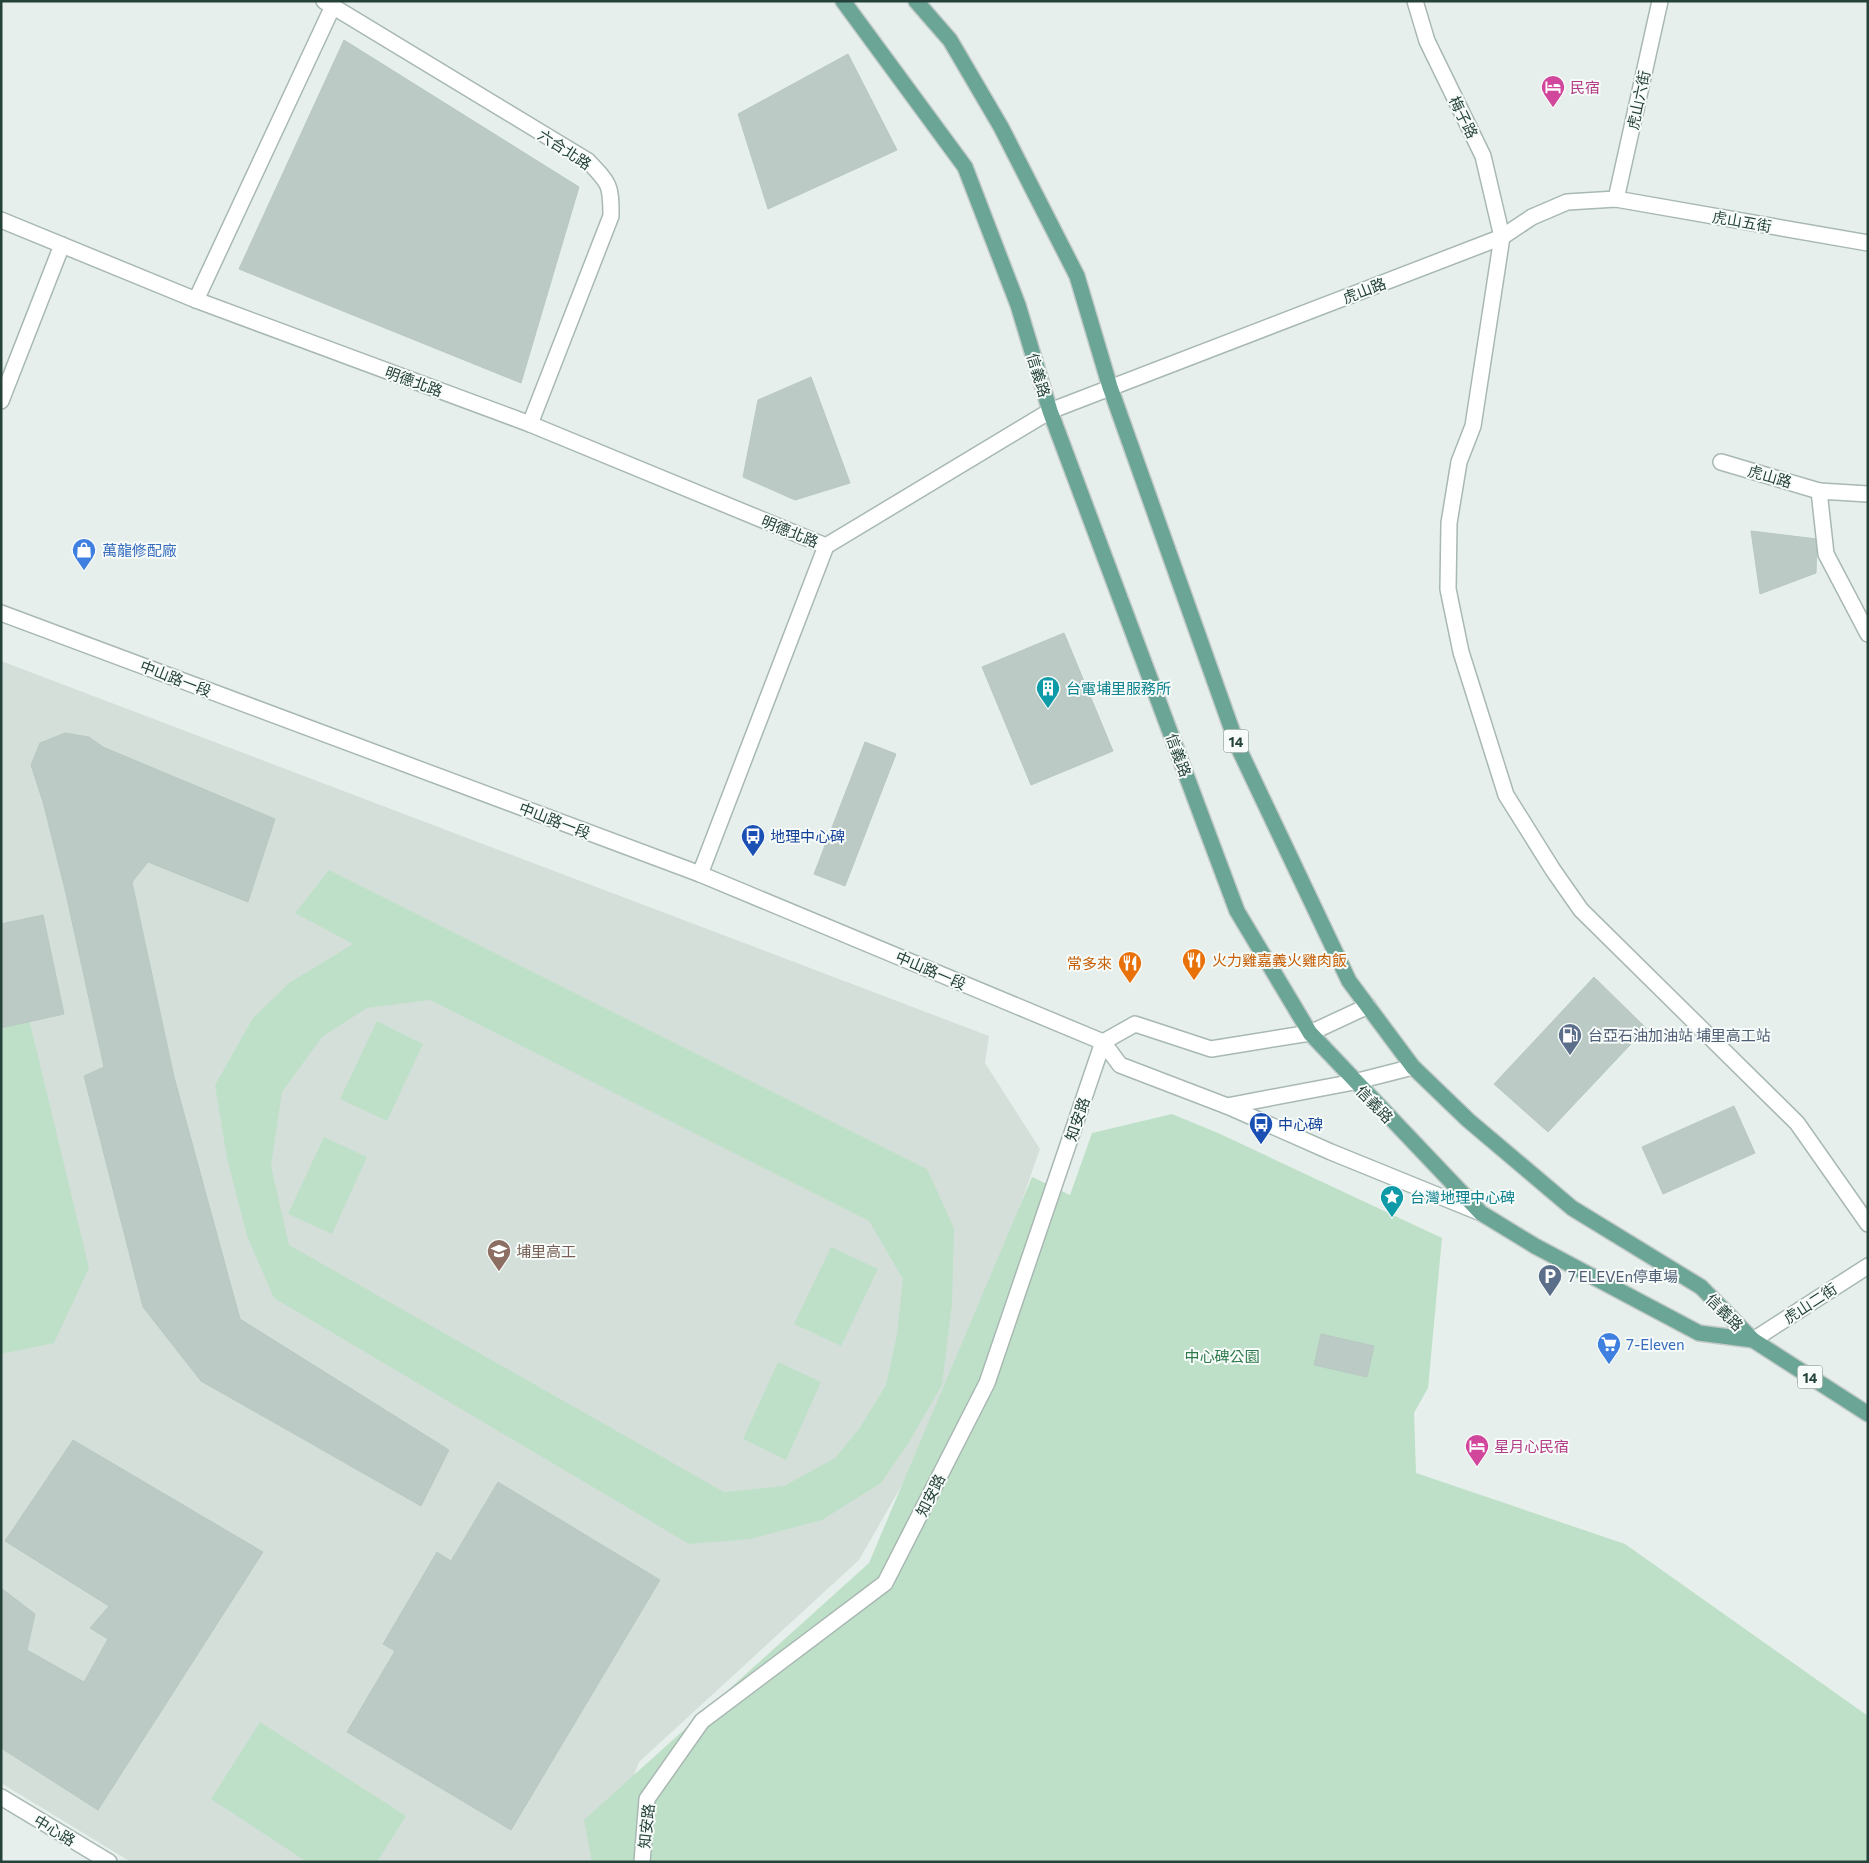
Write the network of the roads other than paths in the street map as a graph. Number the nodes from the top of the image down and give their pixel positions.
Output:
1 (843, 1) edge
2 (916, 1) edge
3 (1415, 1) edge
4 (1660, 1) edge
5 (329, 4) edge
6 (1616, 199) junction
7 (1, 220) edge
8 (1502, 237) junction
9 (1868, 243) edge
10 (62, 246) junction
11 (196, 300) junction
12 (1110, 387) junction
13 (1, 401) edge
14 (1050, 411) junction
15 (530, 424) junction
16 (1721, 462) dead end
17 (1819, 491) junction
18 (1868, 494) edge
19 (826, 546) junction
20 (1, 613) edge
21 (1868, 634) edge
22 (700, 874) junction
23 (1368, 1006) junction
24 (1310, 1033) junction
25 (1103, 1042) junction
26 (1413, 1067) junction
27 (1354, 1082) junction
28 (1227, 1106) junction
29 (1481, 1213) junction
30 (1868, 1224) edge
31 (1868, 1266) edge
32 (1753, 1340) junction
33 (1868, 1414) edge
34 (1, 1798) edge
35 (109, 1862) edge
36 (642, 1862) edge

1 - 14 main road, 信義路 / 14
2 - 12 main road, 信義路 / 14
3 - 8 street, 梅子路
4 - 6 street, 虎山六街
5 - 11 street
5 - 15 street, 六合北路
6 - 8 street, 虎山路
6 - 9 street, 虎山五街
7 - 10 street, 明德北路
8 - 12 street, 虎山路
8 - 30 street
10 - 11 street, 明德北路
10 - 13 street
11 - 15 street, 明德北路
12 - 14 street, 明德北路
12 - 23 main road, 信義路 / 14
14 - 19 street, 明德北路
14 - 24 main road, 信義路 / 14
15 - 19 street, 明德北路
16 - 17 street, 虎山路
17 - 18 street, 虎山路
17 - 21 street
19 - 22 street, 明德北路
20 - 22 street, 中山路一段
22 - 25 street, 中山路一段
23 - 24 street
23 - 26 main road, 信義路 / 14
24 - 25 street
24 - 27 main road, 信義路 / 14
25 - 28 street
25 - 36 street, 知安路
26 - 27 street
26 - 32 main road, 信義路 / 14
27 - 28 street
27 - 29 main road, 信義路 / 14
28 - 29 street
29 - 32 main road, 信義路 / 14
31 - 32 street, 虎山二街
32 - 33 main road, 14
34 - 35 street, 中心路

